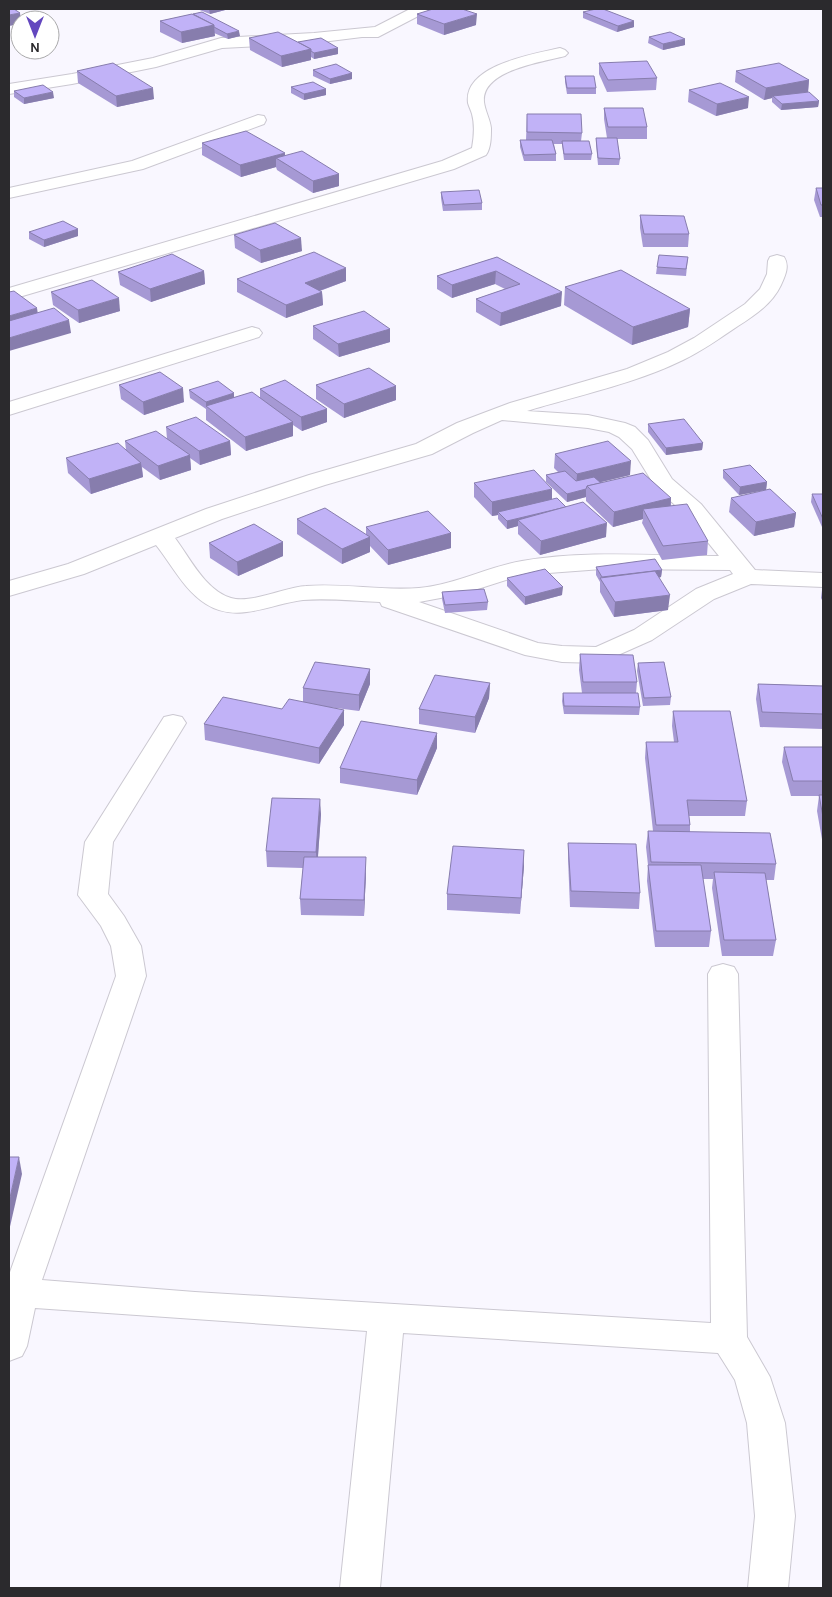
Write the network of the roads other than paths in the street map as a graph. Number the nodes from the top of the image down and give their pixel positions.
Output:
1 (421, 9) edge
2 (560, 53) dead end
3 (9, 89) edge
4 (258, 120) dead end
5 (9, 193) edge
6 (777, 261) dead end
7 (9, 294) edge
8 (252, 333) dead end
9 (9, 409) edge
10 (496, 415) junction
11 (161, 536) junction
12 (742, 570) junction
13 (823, 580) edge
14 (9, 589) edge
15 (371, 594) junction
16 (173, 724) dead end
17 (723, 974) dead end
18 (14, 1293) edge
19 (386, 1318) junction
20 (729, 1339) junction
21 (9, 1346) edge
22 (360, 1588) edge
23 (768, 1588) edge

1 - 3 street
2 - 7 street
4 - 5 street
6 - 10 street
8 - 9 street
10 - 11 street
10 - 12 street
11 - 14 street
11 - 15 street
12 - 13 street
12 - 15 street
12 - 15 street
16 - 18 street
17 - 20 street
18 - 19 street
18 - 21 street
19 - 20 street
19 - 22 street
20 - 23 street

